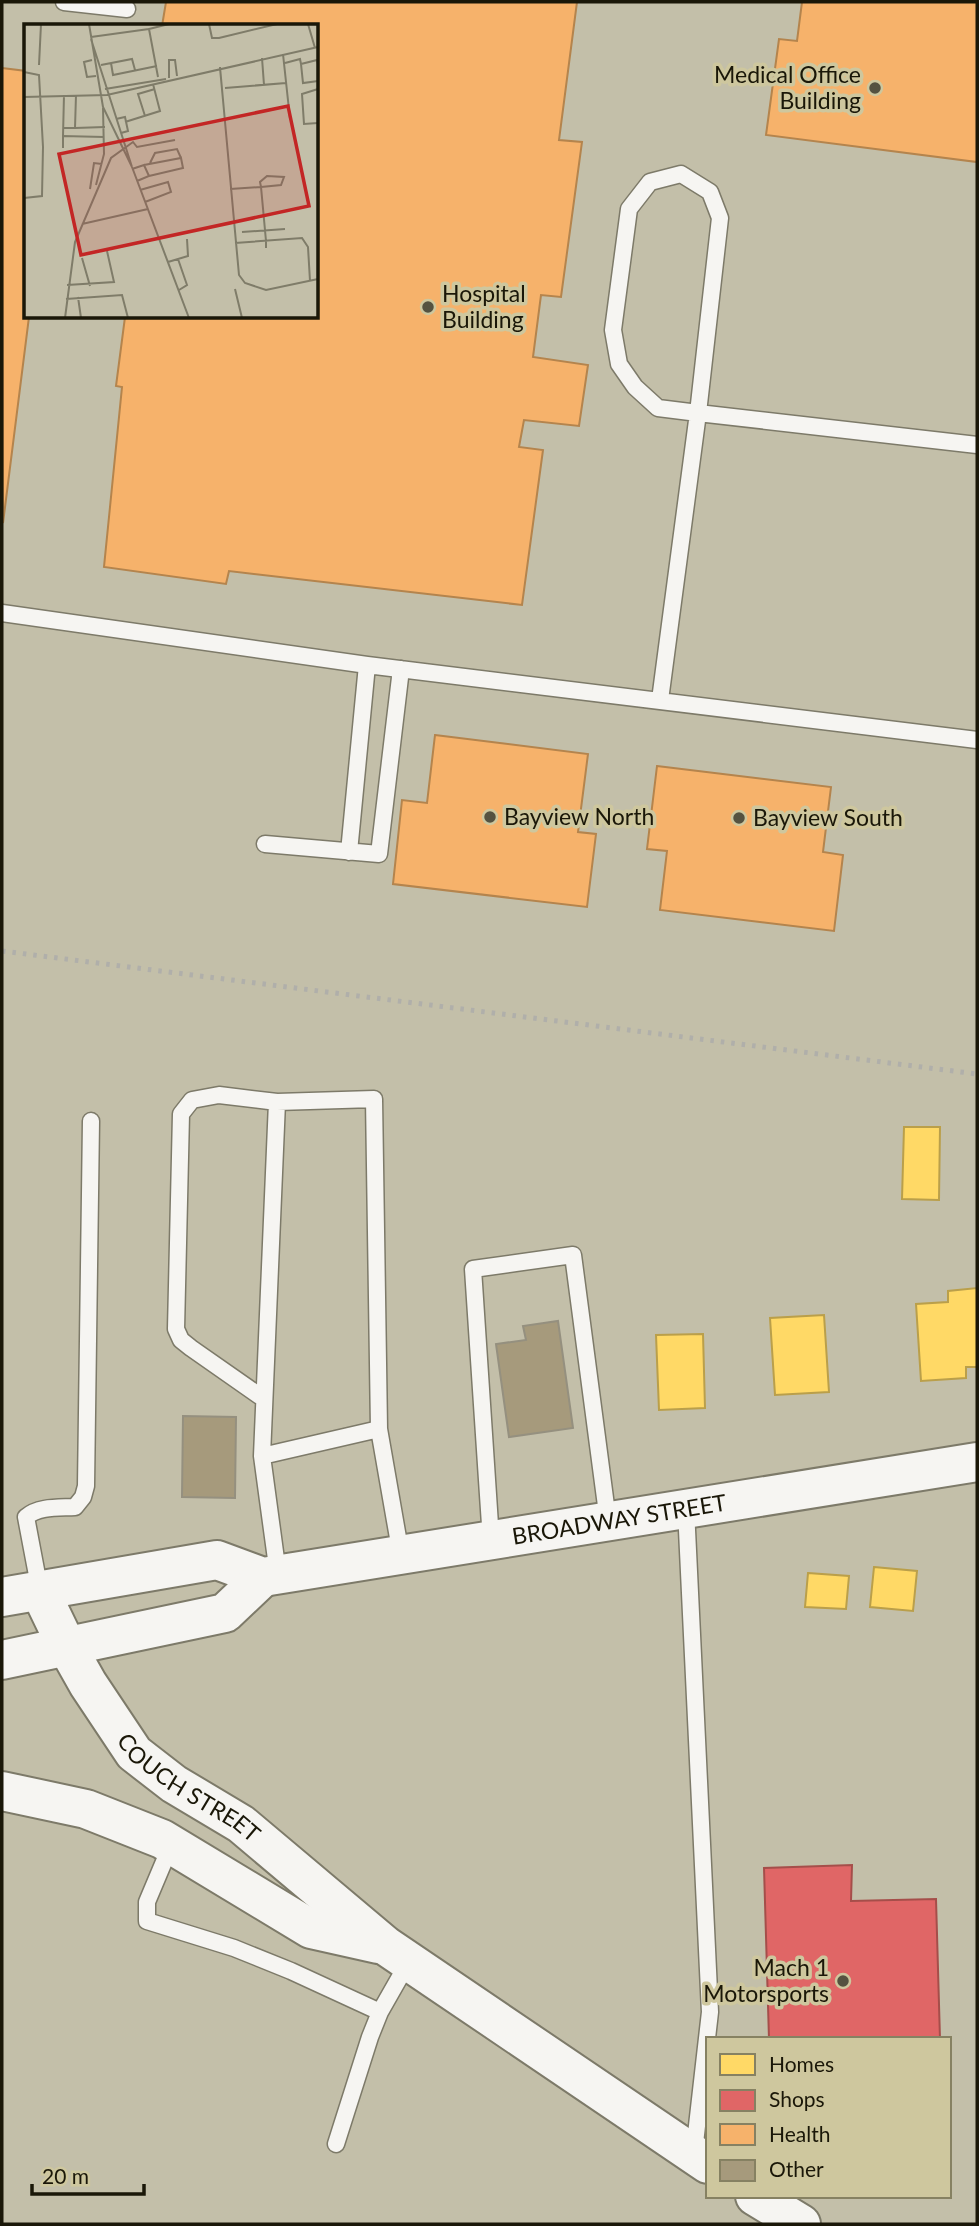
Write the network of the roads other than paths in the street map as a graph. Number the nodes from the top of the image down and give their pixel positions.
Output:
1 (64, 2) edge
2 (127, 9) dead end
3 (698, 413) junction
4 (977, 445) edge
5 (2, 613) edge
6 (368, 665) junction
7 (401, 669) junction
8 (660, 700) junction
9 (977, 740) edge
10 (265, 844) dead end
11 (349, 852) junction
12 (276, 1102) junction
13 (92, 1121) dead end
14 (264, 1399) junction
15 (379, 1429) junction
16 (262, 1456) junction
17 (977, 1462) edge
18 (686, 1509) junction
19 (608, 1521) junction
20 (491, 1540) junction
21 (401, 1555) junction
22 (271, 1576) junction
23 (40, 1591) junction
24 (2, 1597) edge
25 (66, 1645) junction
26 (2, 1660) edge
27 (2, 1791) edge
28 (171, 1845) junction
29 (398, 1954) junction
30 (380, 2012) junction
31 (708, 2037) edge
32 (706, 2078) edge
33 (336, 2144) dead end
34 (701, 2160) edge
35 (758, 2198) edge
36 (801, 2224) edge

1 - 2 lane
3 - 3 lane
3 - 4 lane
3 - 8 lane
5 - 6 lane
6 - 7 lane
6 - 11 lane
7 - 8 lane
7 - 11 lane
8 - 9 lane
10 - 11 lane
12 - 14 lane
12 - 14 lane
12 - 15 lane
13 - 23 lane
14 - 16 lane
15 - 16 lane
15 - 21 lane
16 - 22 lane
17 - 18 street, BROADWAY STREET
18 - 19 street, BROADWAY STREET
18 - 31 lane
19 - 20 street, BROADWAY STREET
19 - 20 lane
20 - 21 street, BROADWAY STREET
21 - 22 street, BROADWAY STREET
22 - 23 street, BROADWAY STREET
22 - 25 street
23 - 24 street, BROADWAY STREET
23 - 25 street, COUCH STREET
25 - 26 street
25 - 29 street, COUCH STREET
27 - 28 street, COUCH STREET
28 - 29 street, COUCH STREET
28 - 30 lane
29 - 30 lane
29 - 34 street, COUCH STREET
30 - 33 lane
32 - 34 lane
35 - 36 street

